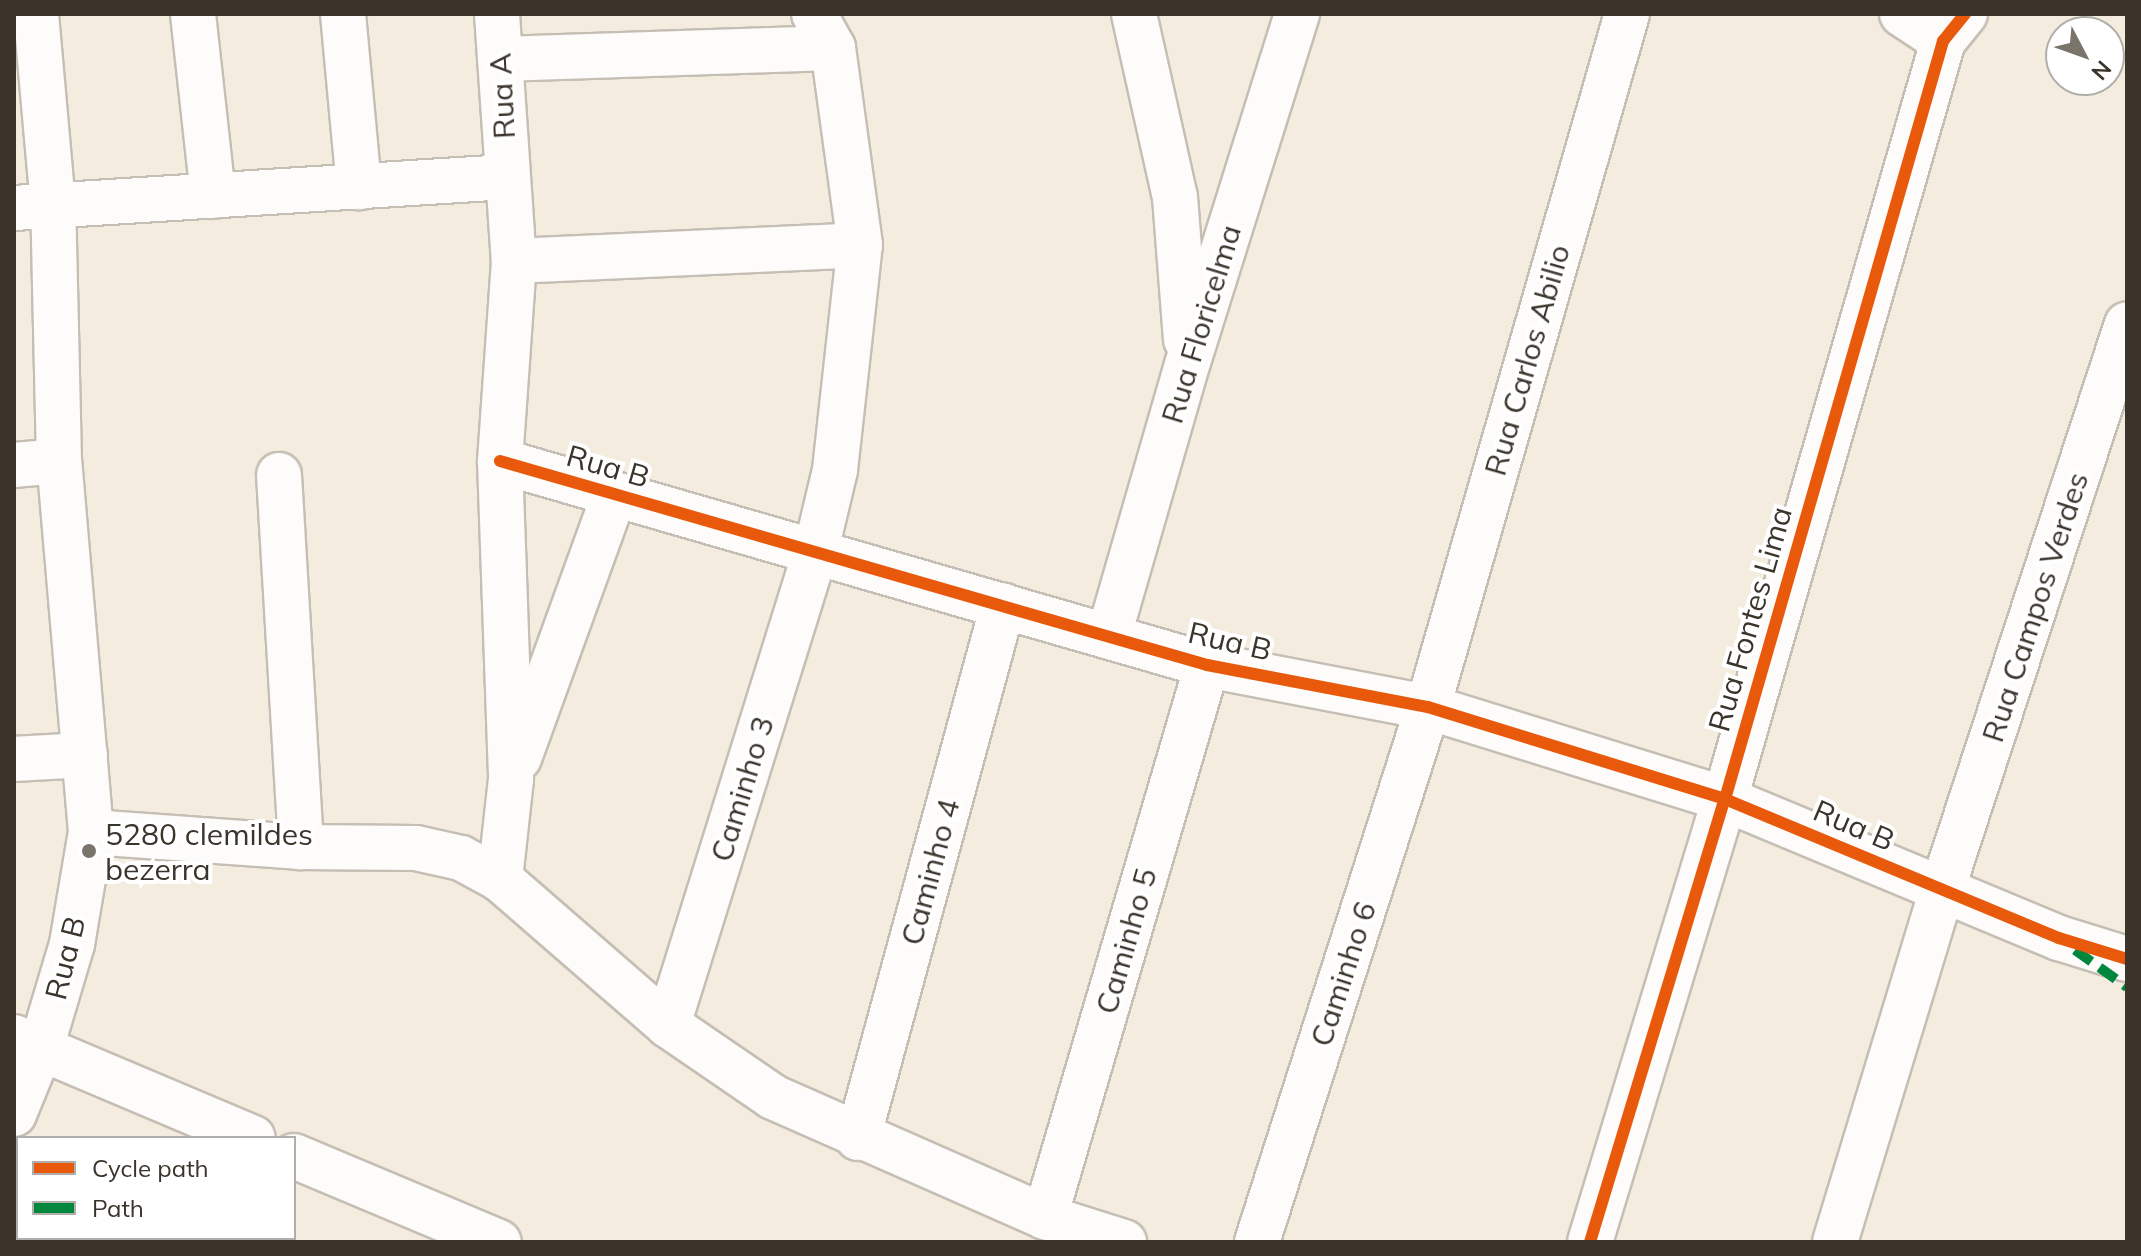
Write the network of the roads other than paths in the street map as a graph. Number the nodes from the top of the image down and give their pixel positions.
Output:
1 (36, 14) edge
2 (193, 14) edge
3 (343, 14) edge
4 (497, 14) edge
5 (1134, 14) edge
6 (1297, 14) edge
7 (1627, 14) edge
8 (1902, 14) edge
9 (1954, 28) edge
10 (823, 31) edge
11 (500, 59) junction
12 (507, 177) junction
13 (359, 187) junction
14 (213, 196) junction
15 (33, 206) edge
16 (860, 245) junction
17 (514, 261) junction
18 (2127, 324) edge
19 (1188, 362) junction
20 (59, 461) junction
21 (500, 461) junction
22 (14, 465) edge
23 (279, 475) dead end
24 (614, 496) junction
25 (815, 554) junction
26 (1003, 605) junction
27 (1109, 635) junction
28 (1207, 665) junction
29 (1428, 707) junction
30 (85, 755) junction
31 (14, 759) edge
32 (511, 779) junction
33 (1725, 799) junction
34 (91, 832) junction
35 (301, 847) junction
36 (500, 879) junction
37 (1942, 890) junction
38 (2127, 959) edge
39 (668, 1025) junction
40 (28, 1043) edge
41 (14, 1114) edge
42 (248, 1136) edge
43 (858, 1138) junction
44 (296, 1157) edge
45 (1045, 1217) junction
46 (443, 1232) edge
47 (499, 1242) edge
48 (1124, 1242) edge
49 (1257, 1242) edge
50 (1590, 1242) edge
51 (1835, 1242) edge

1 - 15 street, Rua B
2 - 14 street
3 - 13 street
4 - 11 street, Rua A
5 - 19 street
6 - 19 street, Rua Floricelma
7 - 29 street, Rua Carlos Abilio
8 - 9 street
9 - 33 street, Rua Fontes Lima
10 - 11 street
10 - 16 street, Caminho 3
11 - 12 street, Rua A
12 - 13 street
12 - 17 street, Rua A
13 - 14 street
14 - 15 street
15 - 20 street, Rua B
16 - 17 street
16 - 25 street, Caminho 3
17 - 21 street, Rua A
18 - 37 street, Rua Campos Verdes
19 - 27 street, Rua Floricelma
20 - 22 street
20 - 30 street, Rua B
21 - 24 street, Rua B
21 - 32 street, Rua A
23 - 35 street
24 - 25 street, Rua B
24 - 32 street
25 - 26 street, Rua B
25 - 39 street, Caminho 3
26 - 27 street, Rua B
26 - 43 street, Caminho 4
27 - 28 street, Rua B
28 - 29 street, Rua B
28 - 45 street, Caminho 5
29 - 33 street, Rua B
29 - 49 street, Caminho 6
30 - 31 street
30 - 34 street, Rua B
32 - 36 street
33 - 37 street, Rua B
33 - 50 street, Rua Fontes Lima
34 - 35 street
34 - 40 street, Rua B
35 - 36 street
36 - 39 street
37 - 38 street, Rua B
37 - 51 street, Rua Campos Verdes
39 - 43 street
40 - 41 street, Rua B
40 - 42 street
43 - 45 street
44 - 46 street
45 - 48 street
46 - 47 street

